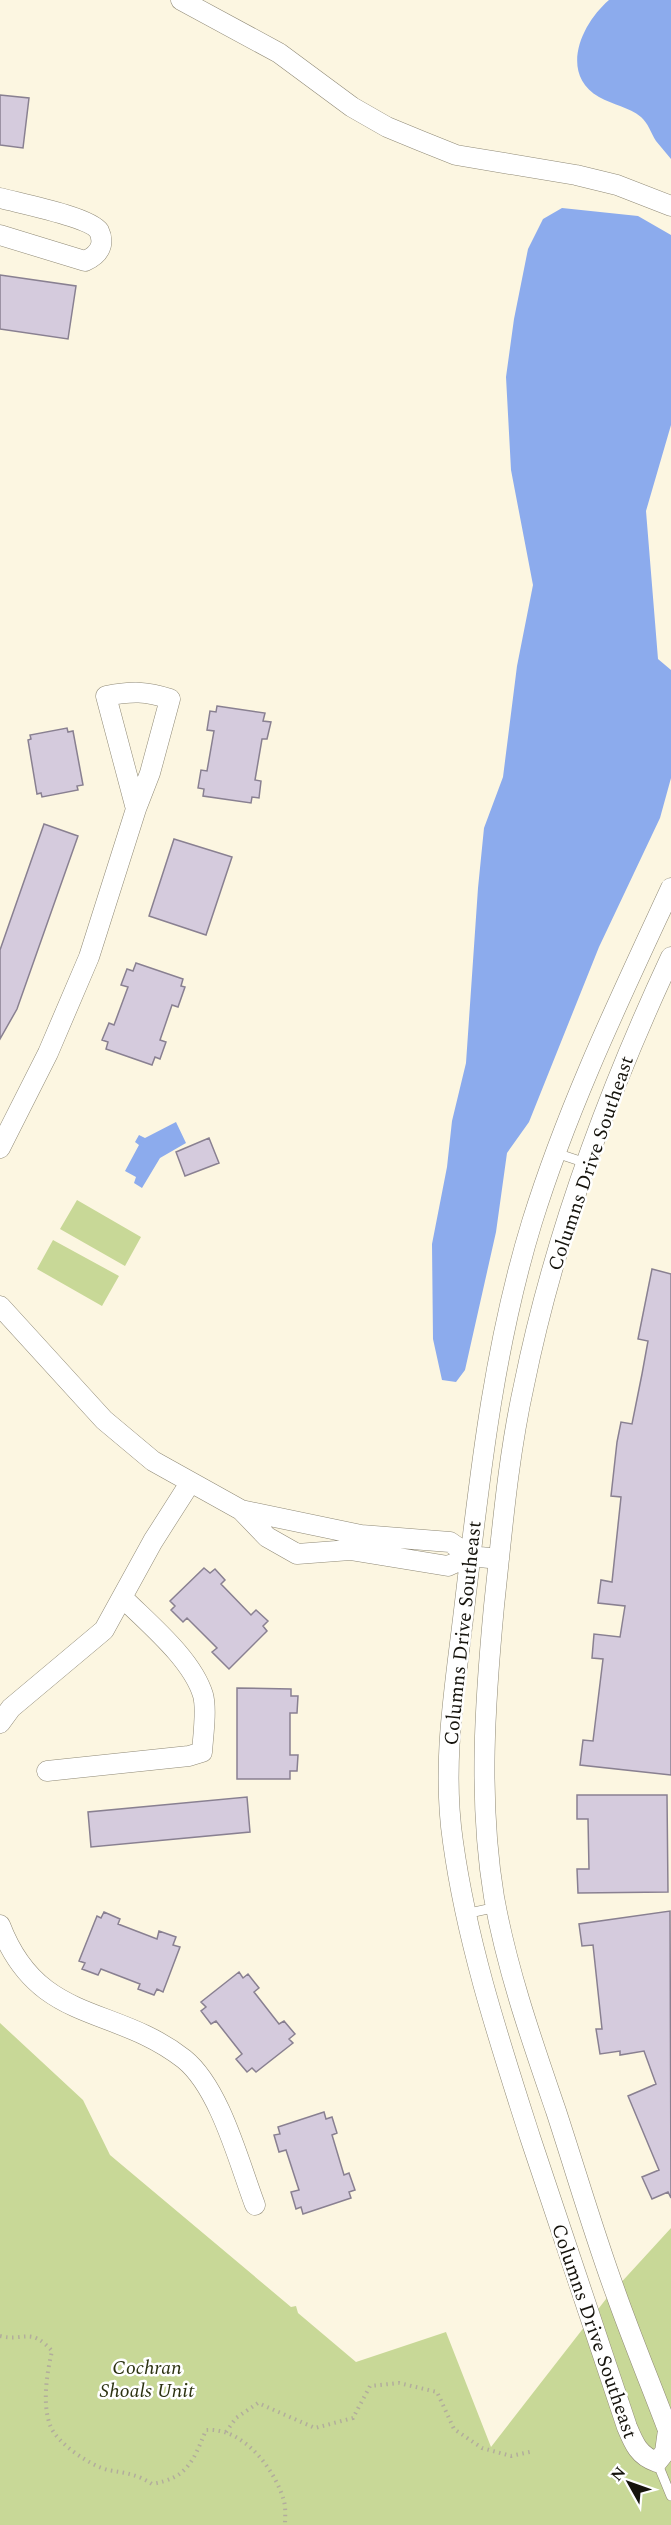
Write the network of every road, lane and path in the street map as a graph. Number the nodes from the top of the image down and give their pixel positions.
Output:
1 (181, 0) edge
2 (0, 198) edge
3 (671, 206) edge
4 (0, 235) edge
5 (136, 809) junction
6 (671, 888) edge
7 (671, 957) edge
8 (0, 1148) edge
9 (556, 1153) junction
10 (586, 1163) junction
11 (0, 1306) edge
12 (190, 1483) junction
13 (241, 1510) junction
14 (360, 1543) junction
15 (470, 1556) junction
16 (499, 1559) junction
17 (123, 1598) junction
18 (4, 1709) edge
19 (47, 1771) dead end
20 (497, 1907) junction
21 (465, 1914) junction
22 (0, 1925) edge
23 (255, 2205) dead end
24 (0, 2336) edge
25 (226, 2432) junction
26 (534, 2451) dead end
27 (657, 2462) junction
28 (671, 2496) edge
29 (285, 2525) edge

1 - 3 street
2 - 4 street
5 - 5 street
5 - 8 street
6 - 9 street, Columns Drive Southeast
7 - 10 street, Columns Drive Southeast
9 - 10 lane
9 - 15 street, Columns Drive Southeast
10 - 16 street, Columns Drive Southeast
11 - 12 street
12 - 13 street
12 - 17 street
13 - 14 street
13 - 14 street
14 - 15 street
15 - 16 street
15 - 21 street, Columns Drive Southeast
16 - 20 street, Columns Drive Southeast
17 - 18 street
17 - 19 street
20 - 21 lane
20 - 27 street, Columns Drive Southeast
21 - 27 street, Columns Drive Southeast
22 - 23 street
24 - 25 path
25 - 26 path
25 - 29 path
27 - 28 lane

